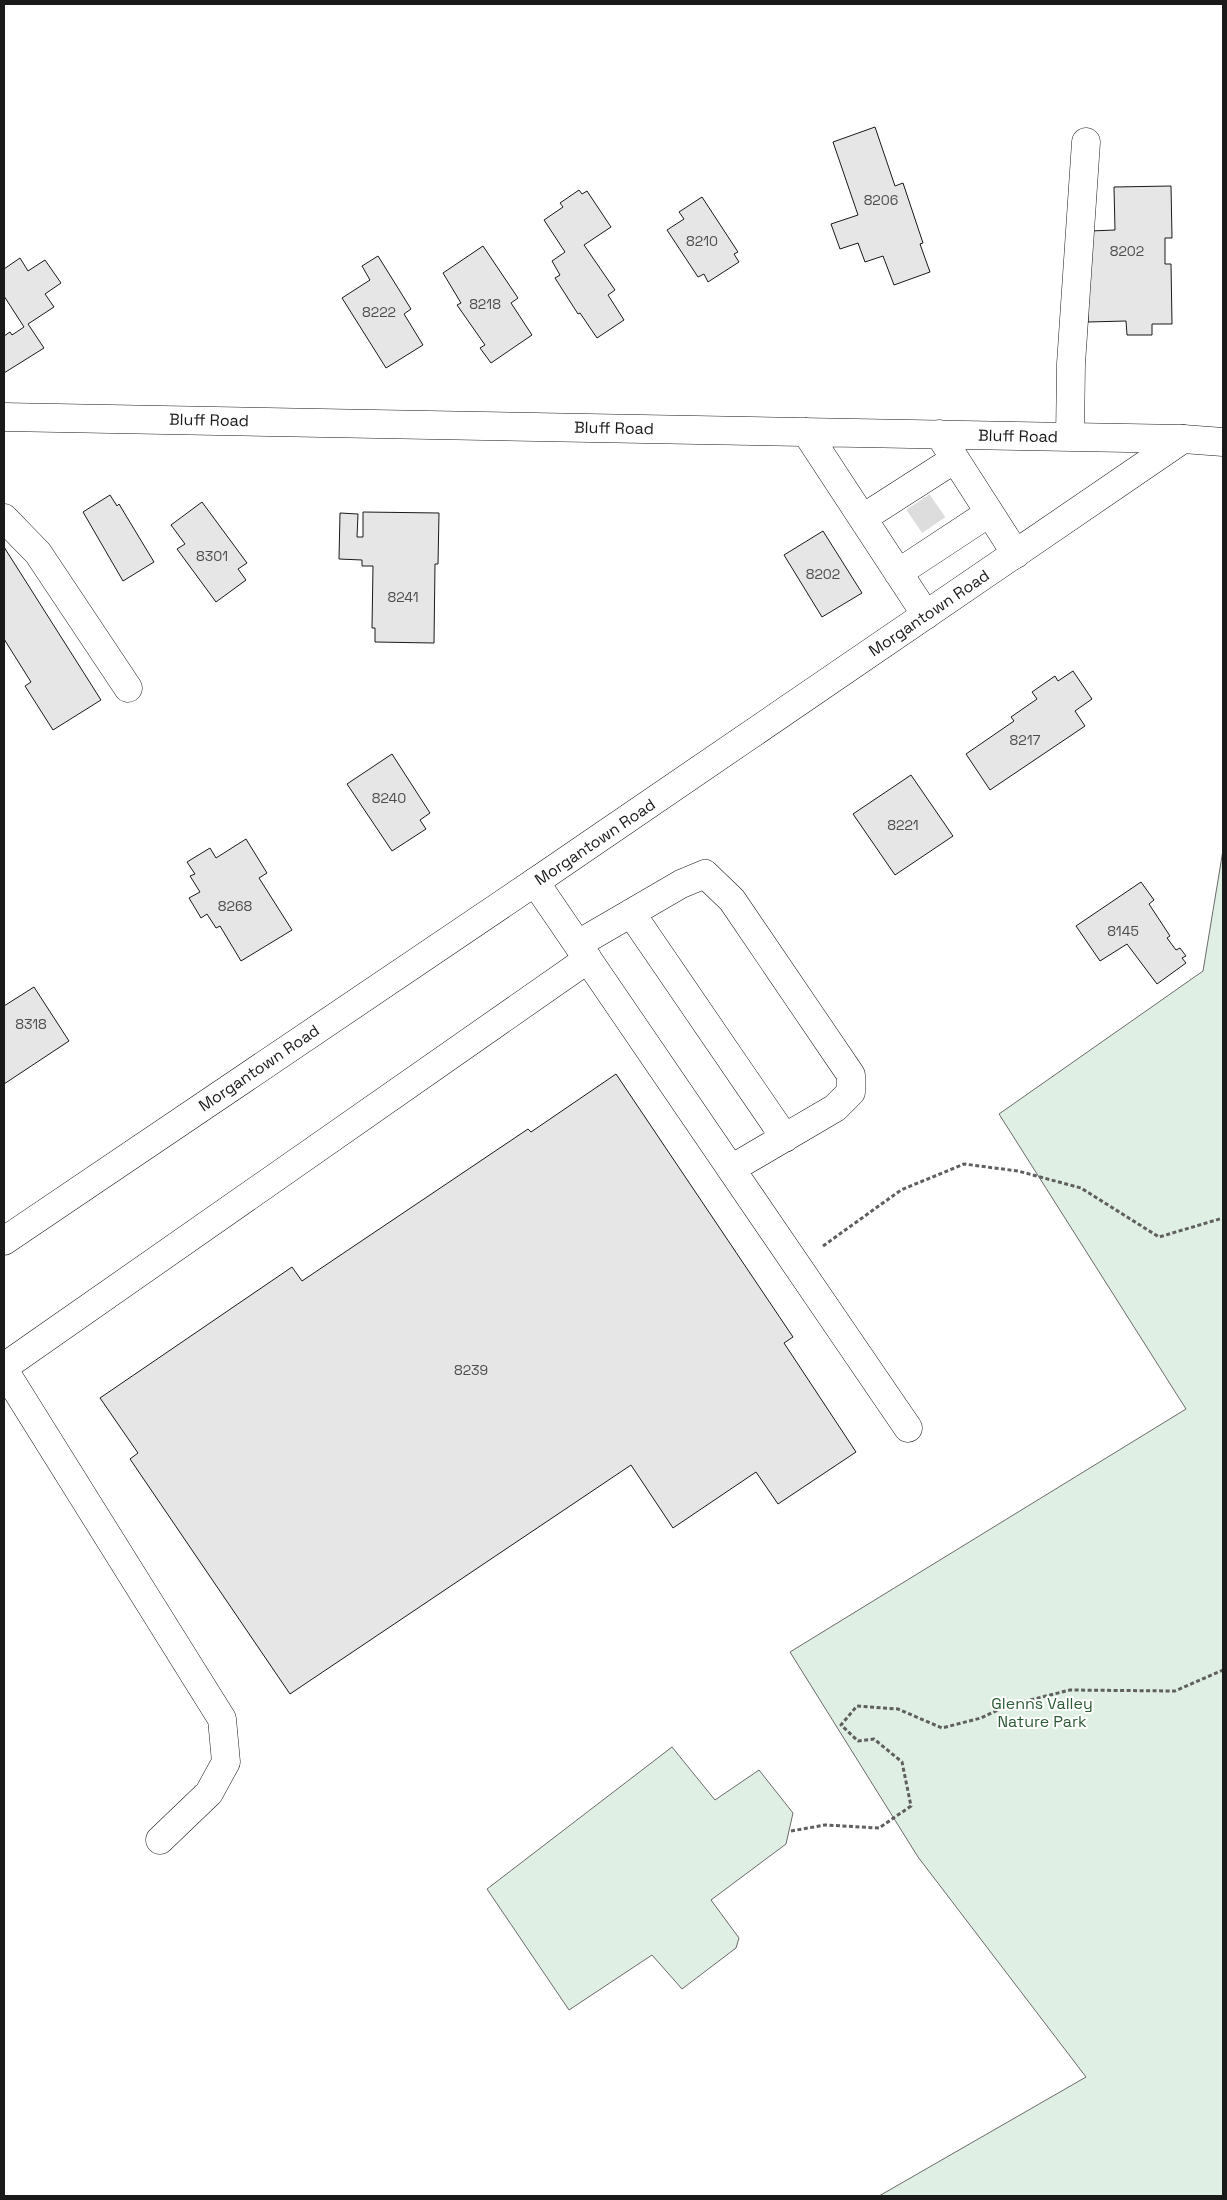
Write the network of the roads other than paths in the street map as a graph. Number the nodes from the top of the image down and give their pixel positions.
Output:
1 (1086, 142) dead end
2 (4, 417) edge
3 (806, 432) junction
4 (939, 434) junction
5 (1070, 437) junction
6 (1183, 439) junction
7 (1223, 442) edge
8 (955, 459) junction
9 (989, 513) junction
10 (4, 518) edge
11 (862, 518) junction
12 (1016, 554) junction
13 (898, 573) junction
14 (926, 616) junction
15 (128, 688) dead end
16 (535, 882) junction
17 (642, 907) junction
18 (583, 951) junction
19 (796, 1132) junction
20 (731, 1169) junction
21 (4, 1241) edge
22 (4, 1369) edge
23 (908, 1428) dead end
24 (160, 1840) dead end

1 - 5 main road
2 - 3 main road, Bluff Road
3 - 4 main road, Bluff Road
3 - 11 main road
4 - 5 main road, Bluff Road
4 - 8 main road
5 - 6 main road, Bluff Road
6 - 7 main road, Bluff Road
6 - 12 main road, Morgantown Road
8 - 9 main road
8 - 11 main road
9 - 12 main road
9 - 13 main road
10 - 15 main road
11 - 13 main road
12 - 14 main road, Morgantown Road
13 - 14 main road
14 - 16 main road, Morgantown Road
16 - 18 main road
16 - 21 main road, Morgantown Road
17 - 18 main road
17 - 19 main road
17 - 19 main road
18 - 20 main road
18 - 22 main road
19 - 20 main road
20 - 23 main road
22 - 24 main road

